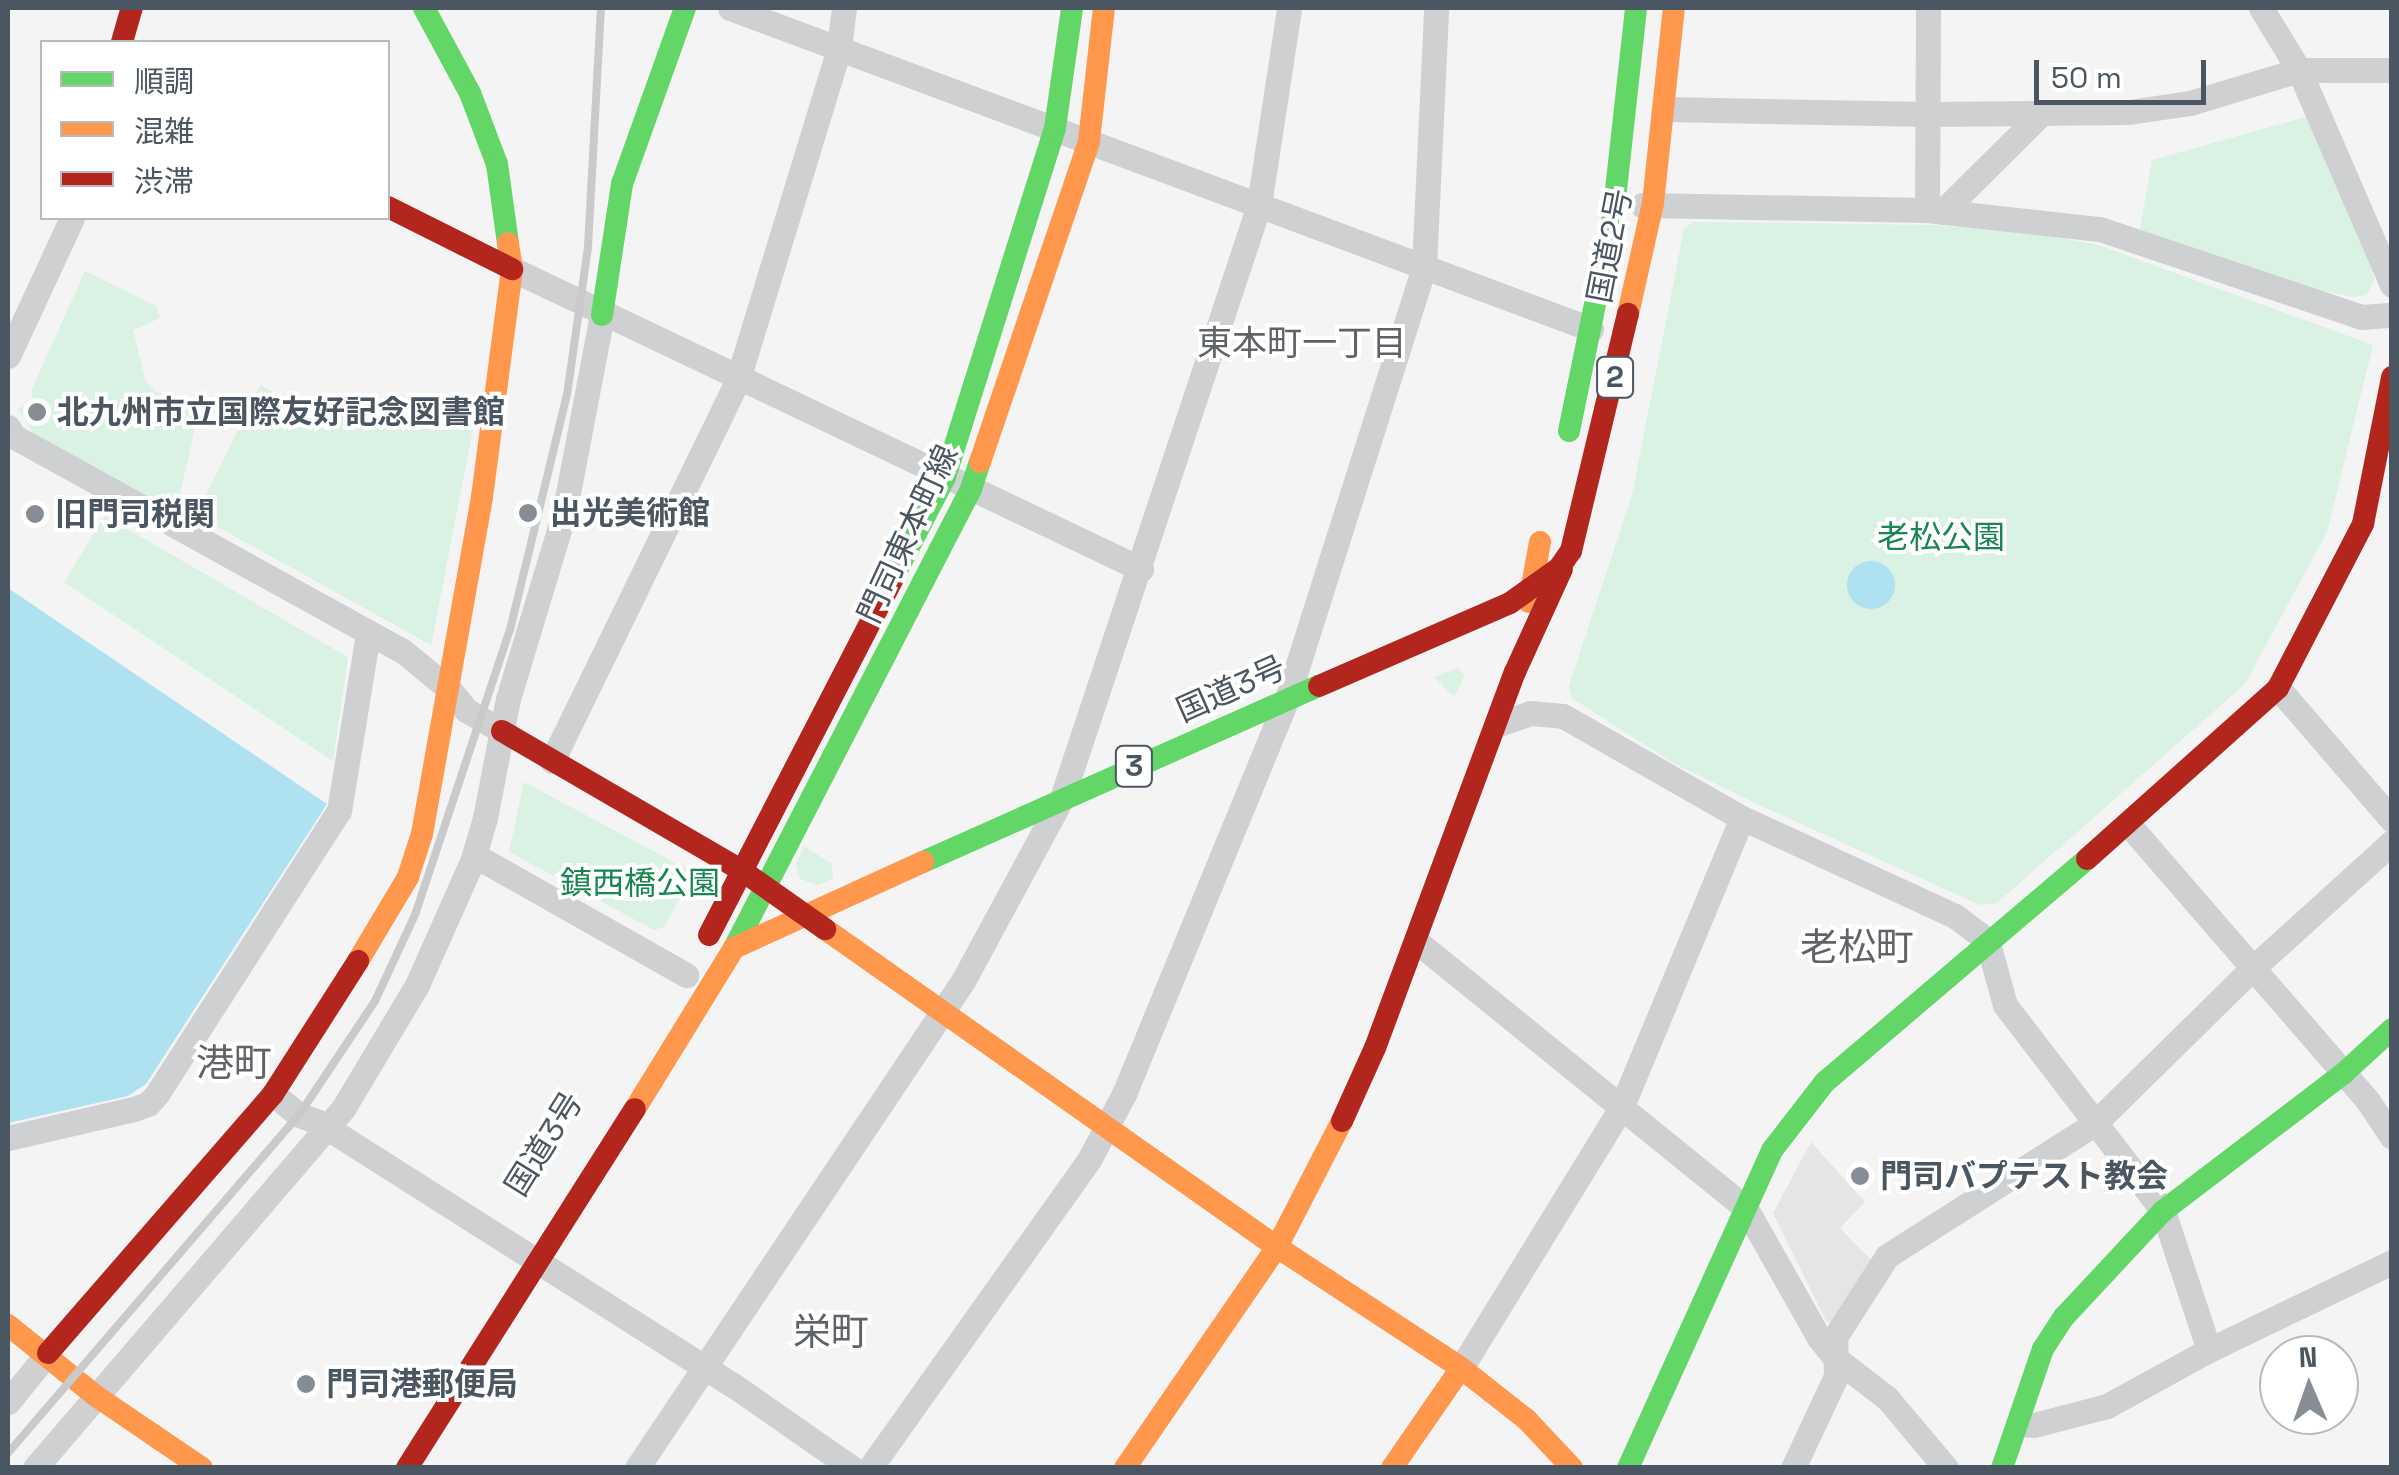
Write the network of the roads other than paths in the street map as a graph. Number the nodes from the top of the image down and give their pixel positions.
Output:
1 (132, 8) edge
2 (424, 8) edge
3 (685, 8) edge
4 (730, 8) edge
5 (844, 8) edge
6 (1072, 8) edge
7 (1104, 8) edge
8 (1289, 8) edge
9 (1436, 8) edge
10 (1636, 8) edge
11 (1674, 8) edge
12 (1928, 8) edge
13 (2261, 8) edge
14 (123, 40) edge
15 (840, 48) junction
16 (2299, 70) junction
17 (2392, 70) edge
18 (1666, 108) junction
19 (1929, 114) junction
20 (2041, 114) junction
21 (1055, 128) junction
22 (1088, 142) junction
23 (1620, 172) junction
24 (1653, 203) junction
25 (1258, 205) junction
26 (390, 208) edge
27 (1934, 211) junction
28 (1613, 217) junction
29 (71, 220) edge
30 (1424, 267) junction
31 (512, 269) junction
32 (2392, 285) edge
33 (602, 315) junction
34 (2392, 315) edge
35 (1591, 328) junction
36 (9, 345) edge
37 (2392, 377) edge
38 (738, 380) junction
39 (8, 427) edge
40 (1565, 451) dead end
41 (945, 477) junction
42 (971, 489) junction
43 (1571, 550) junction
44 (1141, 569) junction
45 (1531, 592) junction
46 (1462, 622) junction
47 (368, 634) junction
48 (1516, 672) junction
49 (2278, 688) junction
50 (450, 690) junction
51 (1287, 699) junction
52 (1496, 726) junction
53 (502, 731) junction
54 (552, 762) junction
55 (1062, 798) junction
56 (1742, 818) junction
57 (2392, 820) edge
58 (2129, 825) junction
59 (2392, 842) edge
60 (474, 855) junction
61 (741, 870) junction
62 (766, 888) junction
63 (808, 917) junction
64 (709, 936) junction
65 (739, 938) junction
66 (1986, 940) junction
67 (1416, 941) junction
68 (2252, 968) junction
69 (681, 984) joint
70 (941, 1012) junction
71 (2392, 1028) edge
72 (2344, 1073) junction
73 (273, 1094) junction
74 (1622, 1106) junction
75 (2094, 1124) junction
76 (324, 1126) junction
77 (1106, 1127) junction
78 (2392, 1137) edge
79 (8, 1138) edge
80 (1745, 1207) junction
81 (2163, 1211) junction
82 (533, 1224) dead end
83 (1277, 1247) junction
84 (518, 1248) junction
85 (2392, 1262) edge
86 (541, 1264) junction
87 (500, 1274) dead end
88 (8, 1324) edge
89 (2209, 1350) junction
90 (48, 1354) junction
91 (1835, 1358) junction
92 (694, 1360) junction
93 (1461, 1368) junction
94 (96, 1396) junction
95 (8, 1402) edge
96 (2018, 1424) junction
97 (34, 1468) edge
98 (202, 1468) edge
99 (406, 1468) edge
100 (637, 1468) edge
101 (852, 1468) edge
102 (870, 1468) edge
103 (1125, 1468) edge
104 (1392, 1468) edge
105 (1572, 1468) edge
106 (1628, 1468) edge
107 (1793, 1468) edge
108 (1946, 1468) edge
109 (2002, 1468) edge

1 - 14 main road
2 - 31 main road
3 - 33 main road
4 - 15 street
5 - 15 street
6 - 21 main road, 門司東本町線
7 - 22 main road, 門司東本町線
8 - 25 street
9 - 30 street
10 - 23 main road, 国道2号 / 2
11 - 18 main road, 国道2号 / 2
12 - 19 street
13 - 16 street
15 - 21 street
15 - 38 street
16 - 17 street
16 - 20 street
16 - 32 street
18 - 19 street
18 - 24 main road, 国道2号 / 2
19 - 20 street
19 - 27 street
20 - 27 street
21 - 22 street
21 - 41 main road, 門司東本町線
22 - 25 street
22 - 42 main road, 門司東本町線
23 - 24 street
23 - 28 main road, 国道2号 / 2
24 - 27 street
24 - 28 street
24 - 43 main road, 国道2号 / 2
25 - 30 street
25 - 44 street
26 - 31 main road
27 - 34 street
28 - 35 main road, 国道2号 / 2
29 - 36 street
30 - 35 street
30 - 51 street
31 - 33 street
31 - 50 main road
33 - 38 street
33 - 53 street
35 - 40 main road, 国道2号 / 2
37 - 49 main road
38 - 41 street
38 - 54 street
39 - 47 street
41 - 42 street
41 - 61 main road, 門司東本町線
42 - 44 street
42 - 62 main road, 門司東本町線
43 - 45 main road, 国道3号 / 3
43 - 48 main road, 国道2号
44 - 55 street
45 - 46 main road, 国道3号 / 3
45 - 46 main road, 国道3号 / 3
45 - 48 main road
46 - 51 main road, 国道3号 / 3
47 - 50 street
47 - 79 street
48 - 52 main road
49 - 57 street
49 - 58 main road
50 - 53 street
50 - 73 main road
51 - 55 main road, 国道3号 / 3
51 - 77 street
52 - 56 street
52 - 67 main road
53 - 54 main road
53 - 60 street
54 - 61 main road
55 - 63 main road, 国道3号 / 3
55 - 70 street
56 - 66 street
56 - 74 street
58 - 66 main road
58 - 68 street
59 - 68 street
60 - 69 street
60 - 76 street
61 - 62 main road
61 - 64 main road, 門司東本町線
62 - 63 main road
62 - 65 main road, 門司東本町線
63 - 65 main road, 国道3号 / 3
63 - 70 main road
64 - 65 main road, 国道3号 / 3
64 - 69 main road
65 - 86 main road, 国道3号
66 - 75 street
66 - 80 main road
67 - 74 street
67 - 83 main road
68 - 72 street
68 - 75 street
70 - 77 main road
70 - 92 street
71 - 72 main road
72 - 78 street
72 - 81 main road
73 - 76 street
73 - 90 main road
74 - 80 street
74 - 93 street
75 - 81 street
75 - 91 street
76 - 84 street
76 - 94 street
77 - 83 main road
77 - 102 street
80 - 91 street
80 - 106 main road
81 - 89 street
81 - 96 main road
82 - 84 main road, 国道3号
83 - 93 main road
83 - 103 main road
84 - 86 street
84 - 87 main road, 国道3号
85 - 89 street
86 - 92 street
86 - 99 main road, 国道3号
88 - 90 main road
89 - 96 street
90 - 94 main road
90 - 95 street
91 - 107 street
91 - 108 street
92 - 100 street
92 - 101 street
93 - 104 main road
93 - 105 main road
94 - 97 street
94 - 98 main road
96 - 109 main road

